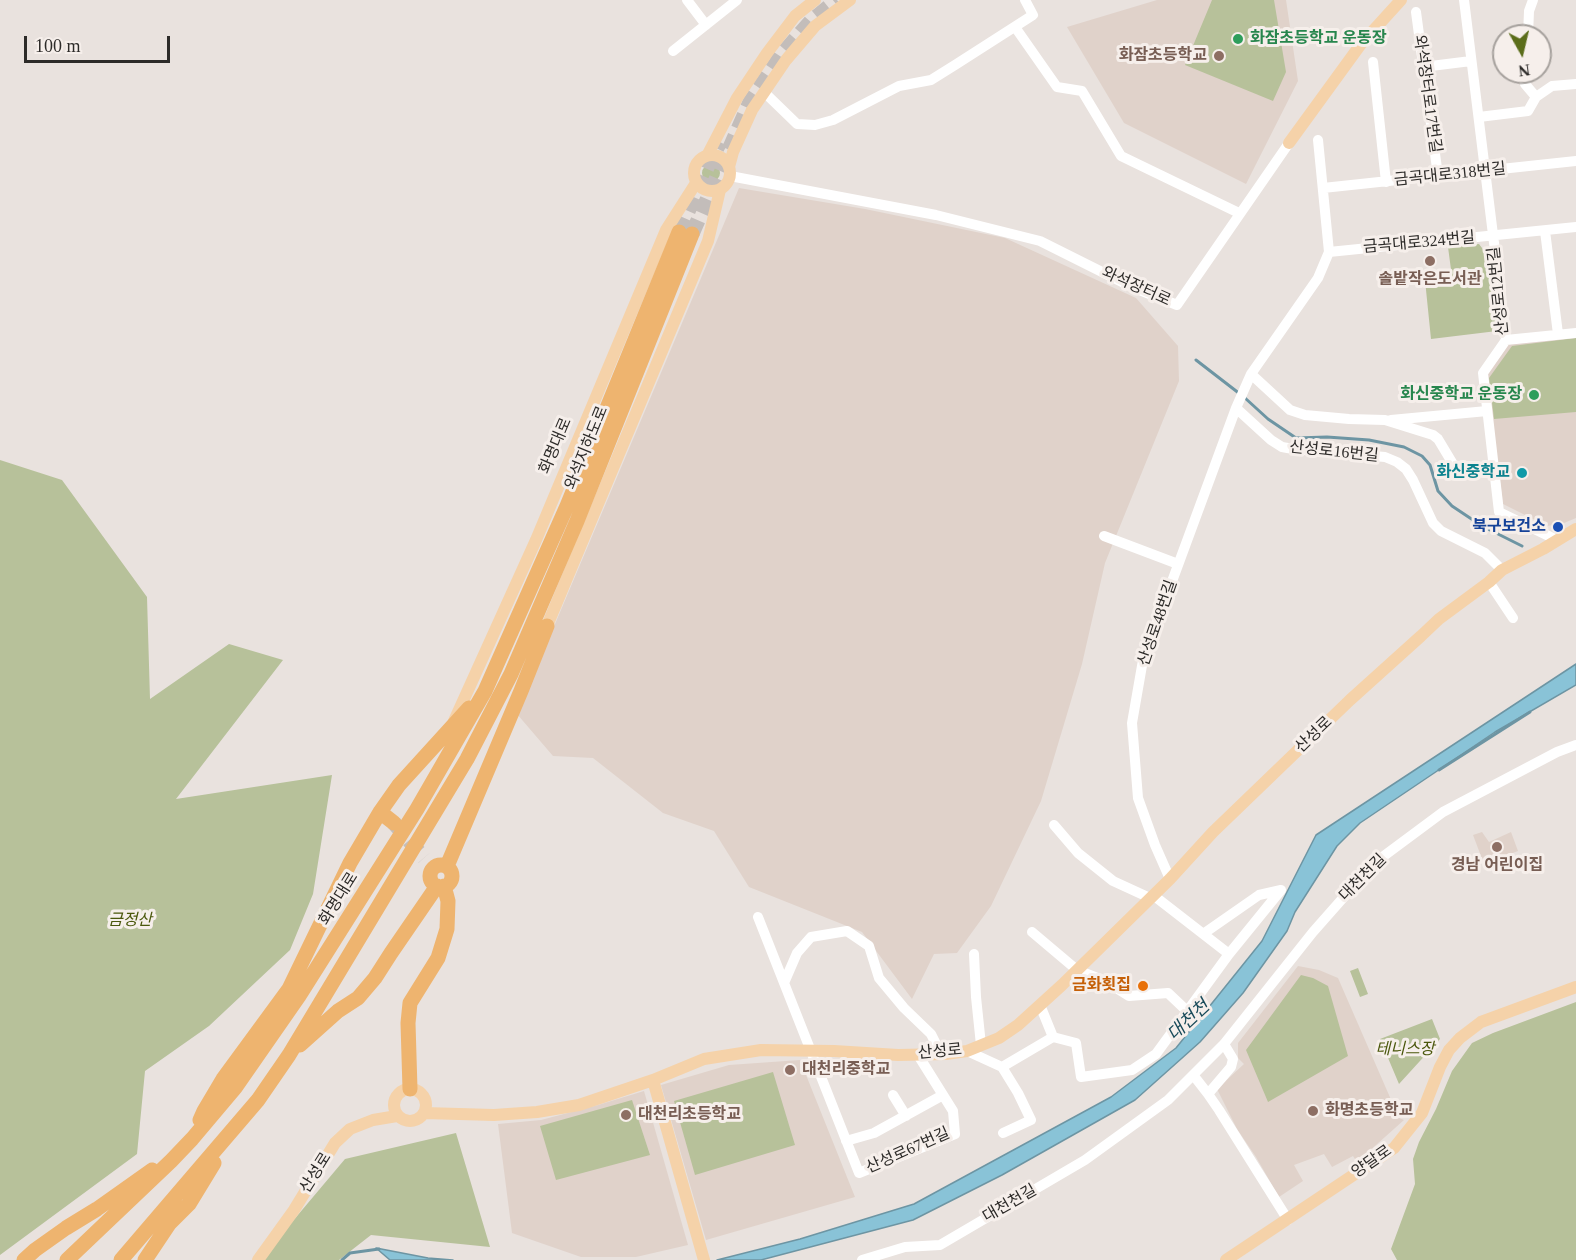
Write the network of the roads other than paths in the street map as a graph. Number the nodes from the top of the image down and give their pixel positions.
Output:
1 (687, 0) edge
2 (737, 0) edge
3 (815, 0) edge
4 (850, 0) edge
5 (1025, 0) edge
6 (1401, 0) edge
7 (1464, 0) edge
8 (1533, 0) edge
9 (1416, 12) dead end
10 (1528, 24) edge
11 (706, 25) junction
12 (1015, 27) junction
13 (673, 51) dead end
14 (1471, 61) junction
15 (1373, 62) dead end
16 (1423, 67) junction
17 (1526, 84) edge
18 (1576, 84) edge
19 (764, 92) junction
20 (1536, 97) junction
21 (1479, 117) junction
22 (1318, 140) dead end
23 (1289, 143) joint
24 (708, 154) junction
25 (1576, 161) edge
26 (730, 171) junction
27 (1485, 172) junction
28 (1438, 176) junction
29 (1386, 182) junction
30 (696, 183) junction
31 (1323, 188) junction
32 (720, 190) junction
33 (1239, 213) junction
34 (1576, 227) edge
35 (1545, 231) junction
36 (1493, 236) junction
37 (1329, 252) junction
38 (1576, 333) edge
39 (1558, 334) junction
40 (1506, 340) junction
41 (1251, 374) junction
42 (1236, 408) junction
43 (1487, 411) junction
44 (1385, 420) junction
45 (1493, 466) junction
46 (567, 506) joint
47 (1576, 529) edge
48 (1104, 536) dead end
49 (1557, 540) junction
50 (1178, 564) junction
51 (1502, 570) junction
52 (1489, 582) junction
53 (1513, 618) dead end
54 (547, 626) junction
55 (511, 674) junction
56 (485, 691) junction
57 (452, 726) junction
58 (1575, 749) edge
59 (380, 812) junction
60 (394, 823) tunnel mouth
61 (1054, 825) dead end
62 (1170, 879) junction
63 (441, 886) junction
64 (1151, 896) junction
65 (448, 911) junction
66 (420, 913) junction
67 (758, 916) dead end
68 (1032, 932) dead end
69 (1203, 934) junction
70 (974, 954) dead end
71 (1229, 954) junction
72 (1077, 970) junction
73 (784, 983) junction
74 (1576, 987) edge
75 (1040, 1005) junction
76 (1187, 1011) junction
77 (1053, 1037) junction
78 (1224, 1044) junction
79 (981, 1045) junction
80 (811, 1051) junction
81 (967, 1051) junction
82 (289, 1054) junction
83 (941, 1054) junction
84 (918, 1055) junction
85 (1002, 1067) junction
86 (1194, 1076) junction
87 (652, 1080) junction
88 (410, 1089) junction
89 (1208, 1094) junction
90 (893, 1095) dead end
91 (943, 1095) junction
92 (424, 1113) junction
93 (397, 1116) junction
94 (906, 1116) junction
95 (1004, 1133) dead end
96 (226, 1138) junction
97 (192, 1139) junction
98 (846, 1141) junction
99 (171, 1161) junction
100 (1288, 1220) junction
101 (703, 1256) edge
102 (24, 1260) edge
103 (67, 1260) edge
104 (121, 1260) edge
105 (145, 1260) edge
106 (258, 1260) edge
107 (862, 1260) edge
108 (1226, 1260) edge

1 - 11 street
2 - 11 street
3 - 24 main road
4 - 19 main road
5 - 12 street
6 - 23 main road, 와석장터로
7 - 14 street, 산성로12번길
8 - 10 street
9 - 16 street, 와석장터로17번길
11 - 13 street
12 - 19 street
12 - 33 street
14 - 16 street
14 - 21 street, 산성로12번길
15 - 29 street
16 - 28 street, 와석장터로17번길
17 - 20 street
18 - 20 street
19 - 26 main road
20 - 21 street
21 - 27 street, 산성로12번길
22 - 31 street
23 - 33 street, 와석장터로
24 - 26 main road
24 - 30 main road
25 - 27 street, 금곡대로318번길
26 - 32 main road
26 - 33 street, 와석장터로
27 - 28 street, 금곡대로318번길
27 - 36 street, 산성로12번길
28 - 29 street, 금곡대로318번길
29 - 31 street, 금곡대로318번길
30 - 32 main road
30 - 57 main road, 화명대로
31 - 37 street
32 - 54 main road
34 - 35 street, 금곡대로324번길
35 - 36 street, 금곡대로324번길
35 - 39 street
36 - 37 street, 금곡대로324번길
36 - 40 street, 산성로12번길
37 - 41 street, 산성로48번길
38 - 39 street
39 - 40 street
40 - 43 street, 산성로12번길
41 - 42 street, 산성로48번길
41 - 44 street
42 - 50 street, 산성로48번길
42 - 51 street, 산성로16번길
43 - 44 street
43 - 45 street, 산성로12번길
44 - 45 street
45 - 49 street, 산성로12번길
46 - 55 highway, 와석지하도로
46 - 56 highway, 화명대로
47 - 49 main road, 산성로
48 - 50 street
49 - 51 main road, 산성로
50 - 62 street, 산성로48번길
51 - 52 main road, 산성로
52 - 53 street
52 - 62 main road, 산성로
54 - 55 highway
54 - 63 highway
55 - 82 highway
56 - 57 highway
56 - 97 highway, 화명대로
57 - 59 highway
58 - 78 street, 대천천길
59 - 60 highway
59 - 97 highway
61 - 64 street
62 - 64 main road, 산성로
63 - 65 highway
63 - 66 highway
64 - 69 street
64 - 72 main road, 산성로
65 - 66 highway
65 - 88 highway
66 - 82 highway
67 - 73 street
68 - 72 street
69 - 71 street
69 - 71 street
70 - 79 street
71 - 76 street
72 - 75 main road, 산성로
72 - 76 street
73 - 80 street
73 - 83 street
74 - 100 main road, 양달로
75 - 77 street
75 - 79 main road, 산성로
76 - 77 street
77 - 85 street
78 - 86 street, 대천천길
78 - 89 street
79 - 81 main road, 산성로
80 - 84 main road, 산성로
80 - 87 main road, 산성로
80 - 98 street
81 - 83 main road, 산성로
81 - 85 street
82 - 96 highway
83 - 84 main road, 산성로
84 - 91 street, 산성로67번길
85 - 95 street
86 - 89 street
86 - 107 street, 대천천길
87 - 92 main road, 산성로
87 - 101 main road
88 - 92 main road
88 - 93 main road
89 - 100 street
90 - 94 street, 산성로67번길
91 - 94 street, 산성로67번길
91 - 98 street, 산성로67번길
92 - 93 main road
93 - 106 main road, 산성로
94 - 98 street, 산성로67번길
96 - 104 highway
96 - 105 highway
97 - 99 highway, 화명대로
99 - 102 highway
99 - 103 highway, 화명대로
100 - 108 main road, 양달로

